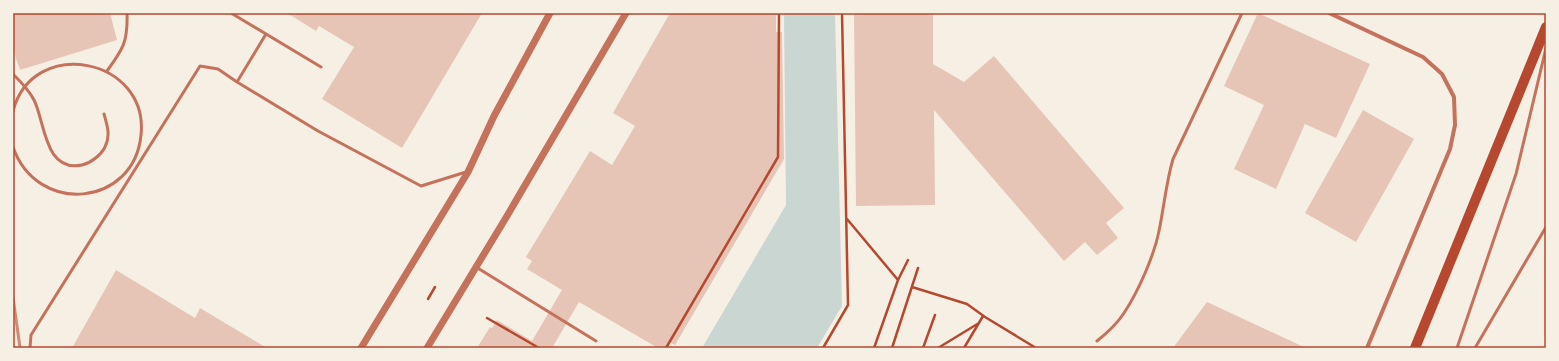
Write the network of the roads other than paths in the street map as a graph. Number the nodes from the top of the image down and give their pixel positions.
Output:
1 (127, 13) edge
2 (231, 13) edge
3 (550, 13) edge
4 (626, 13) edge
5 (1242, 13) edge
6 (1329, 13) edge
7 (1546, 27) edge
8 (266, 34) junction
9 (1546, 48) edge
10 (321, 67) dead end
11 (107, 72) junction
12 (13, 74) edge
13 (237, 82) junction
14 (25, 87) junction
15 (13, 111) edge
16 (104, 114) dead end
17 (13, 147) edge
18 (468, 172) junction
19 (1546, 227) edge
20 (476, 267) junction
21 (1097, 341) dead end
22 (596, 342) dead end
23 (30, 348) edge
24 (361, 348) edge
25 (427, 348) edge
26 (1367, 348) edge
27 (1415, 348) edge
28 (1457, 348) edge
29 (1475, 348) edge

1 - 11 lane
2 - 8 lane
3 - 18 street
4 - 20 street
5 - 21 lane
6 - 26 street
7 - 27 main road
8 - 10 lane
8 - 13 lane
9 - 28 lane
11 - 14 lane
11 - 17 lane
12 - 14 lane
13 - 18 lane
13 - 23 lane
14 - 15 lane
14 - 16 lane
18 - 24 street
19 - 29 lane
20 - 22 lane
20 - 25 street

